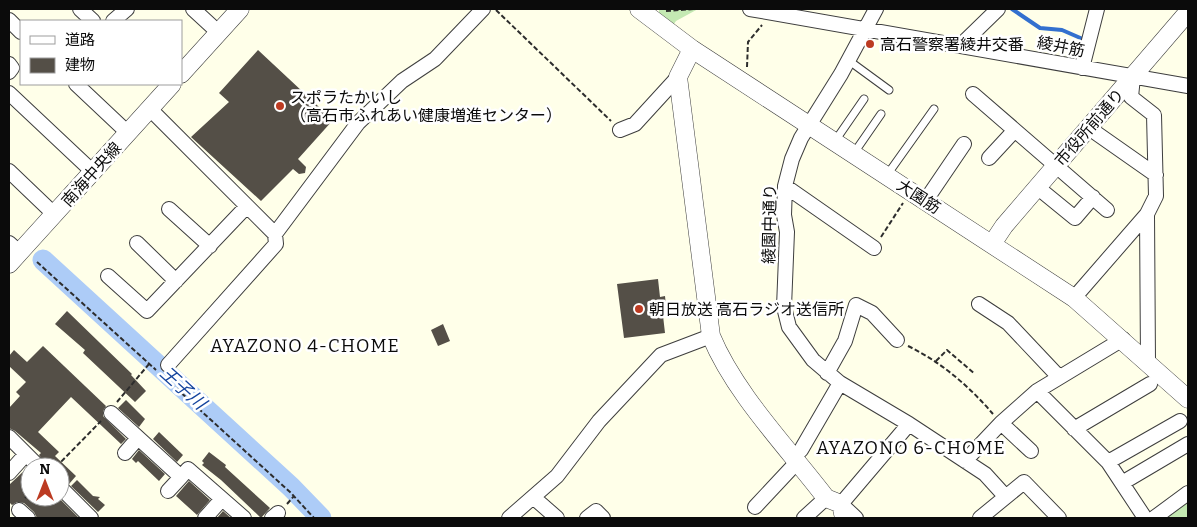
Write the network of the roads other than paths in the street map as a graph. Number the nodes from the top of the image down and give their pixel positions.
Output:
1 (80, 9) edge
2 (127, 9) edge
3 (192, 9) edge
4 (240, 9) edge
5 (483, 9) edge
6 (750, 9) edge
7 (876, 9) edge
8 (998, 9) edge
9 (1097, 9) edge
10 (649, 11) edge
11 (1188, 12) edge
12 (9, 20) edge
13 (92, 20) edge
14 (114, 20) edge
15 (866, 28) junction
16 (20, 31) edge
17 (218, 32) junction
18 (961, 45) junction
19 (692, 49) junction
20 (848, 60) junction
21 (9, 64) edge
22 (1082, 68) junction
23 (9, 72) edge
24 (182, 73) edge
25 (678, 77) junction
26 (1133, 77) junction
27 (77, 85) edge
28 (167, 86) edge
29 (1188, 86) edge
30 (888, 90) dead end
31 (9, 93) edge
32 (973, 94) dead end
33 (864, 99) dead end
34 (150, 109) junction
35 (934, 109) dead end
36 (881, 114) dead end
37 (810, 124) junction
38 (1089, 128) junction
39 (620, 130) road end
40 (1014, 130) junction
41 (128, 133) junction
42 (835, 141) junction
43 (964, 144) dead end
44 (854, 153) junction
45 (989, 158) dead end
46 (1057, 165) junction
47 (9, 171) edge
48 (93, 172) junction
49 (887, 175) junction
50 (1156, 175) junction
51 (785, 186) junction
52 (1037, 187) junction
53 (1093, 197) junction
54 (926, 200) junction
55 (247, 206) junction
56 (169, 209) dead end
57 (1107, 210) dead end
58 (1146, 214) junction
59 (55, 215) junction
60 (275, 234) junction
61 (137, 243) dead end
62 (992, 244) junction
63 (210, 246) junction
64 (874, 248) road end
65 (12, 253) edge
66 (108, 276) dead end
67 (176, 281) junction
68 (1074, 298) junction
69 (979, 304) dead end
70 (711, 336) junction
71 (1122, 339) junction
72 (896, 340) road end
73 (1148, 361) junction
74 (168, 365) dead end
75 (827, 373) junction
76 (1059, 377) junction
77 (840, 383) junction
78 (1150, 384) dead end
79 (1185, 388) edge
80 (1036, 391) junction
81 (111, 413) dead end
82 (1180, 421) dead end
83 (1001, 423) junction
84 (909, 424) junction
85 (1074, 429) junction
86 (9, 438) edge
87 (138, 438) junction
88 (1188, 444) edge
89 (1031, 451) dead end
90 (125, 453) dead end
91 (26, 454) junction
92 (29, 457) edge
93 (796, 458) junction
94 (965, 461) junction
95 (1108, 462) junction
96 (9, 473) edge
97 (180, 477) junction
98 (1122, 483) junction
99 (168, 491) dead end
100 (1188, 493) edge
101 (1005, 496) junction
102 (70, 497) edge
103 (533, 497) junction
104 (222, 499) junction
105 (755, 507) dead end
106 (837, 507) edge
107 (91, 518) edge
108 (205, 518) edge
109 (244, 518) edge
110 (509, 518) edge
111 (557, 518) edge
112 (587, 518) edge
113 (604, 518) edge
114 (804, 518) edge
115 (856, 518) edge
116 (980, 518) edge
117 (1059, 518) edge
118 (1146, 518) edge
119 (1154, 518) edge

1 - 13 street
2 - 14 street
3 - 17 street
4 - 17 street
5 - 60 street
6 - 15 street, 綾井筋
7 - 15 street, 綾園中通り
8 - 18 street
9 - 22 street
10 - 19 street, 大園筋
11 - 26 street, 市役所前通り
12 - 16 street
15 - 18 street, 綾井筋
15 - 20 street, 綾園中通り
17 - 24 street
18 - 22 street, 綾井筋
19 - 25 street
19 - 37 street, 大園筋
20 - 30 lane
20 - 37 street, 綾園中通り
21 - 23 street
22 - 26 street, 綾井筋
25 - 39 street
25 - 70 street
26 - 29 street, 綾井筋
26 - 38 street, 市役所前通り
26 - 50 street
27 - 41 street
28 - 34 street, 南海中央線
31 - 48 street
32 - 40 street
33 - 42 lane
34 - 41 street, 南海中央線
34 - 55 street
35 - 49 lane
36 - 44 lane
37 - 42 street, 大園筋
37 - 51 street, 綾園中通り
38 - 46 street, 市役所前通り
38 - 50 street
40 - 45 street
40 - 46 street
41 - 48 street, 南海中央線
42 - 44 street, 大園筋
43 - 54 street
44 - 49 street, 大園筋
46 - 52 street, 市役所前通り
46 - 53 street
47 - 59 street
48 - 59 street, 南海中央線
49 - 54 street, 大園筋
50 - 58 street
51 - 64 street
51 - 75 street, 綾園中通り
52 - 53 street
52 - 62 street, 市役所前通り
53 - 57 street
54 - 62 street, 大園筋
55 - 60 street
55 - 63 street
56 - 63 street
58 - 68 street
58 - 73 street
59 - 65 street, 南海中央線
60 - 74 street
61 - 67 street
62 - 68 street, 大園筋
63 - 67 street
66 - 67 street
68 - 71 street, 大園筋
69 - 76 street
70 - 93 street
70 - 103 street
71 - 73 street, 大園筋
71 - 76 street
72 - 75 street
73 - 79 street, 大園筋
75 - 77 street, 綾園中通り
76 - 80 street
77 - 84 street, 綾園中通り
77 - 93 street
78 - 85 street
80 - 83 street
80 - 85 street
81 - 87 street
82 - 95 street
83 - 89 street
83 - 94 street
84 - 94 street, 綾園中通り
84 - 106 street
85 - 95 street
86 - 91 street
87 - 90 street
87 - 97 street
88 - 98 street
91 - 92 street
91 - 96 street
93 - 105 street
93 - 106 street
94 - 101 street, 綾園中通り
95 - 98 street
97 - 99 street
97 - 104 street
98 - 118 street
100 - 119 street
101 - 116 street
101 - 117 street
102 - 107 street
103 - 110 street
103 - 111 street
104 - 108 street
104 - 109 street
106 - 114 street
106 - 115 street
112 - 113 street

